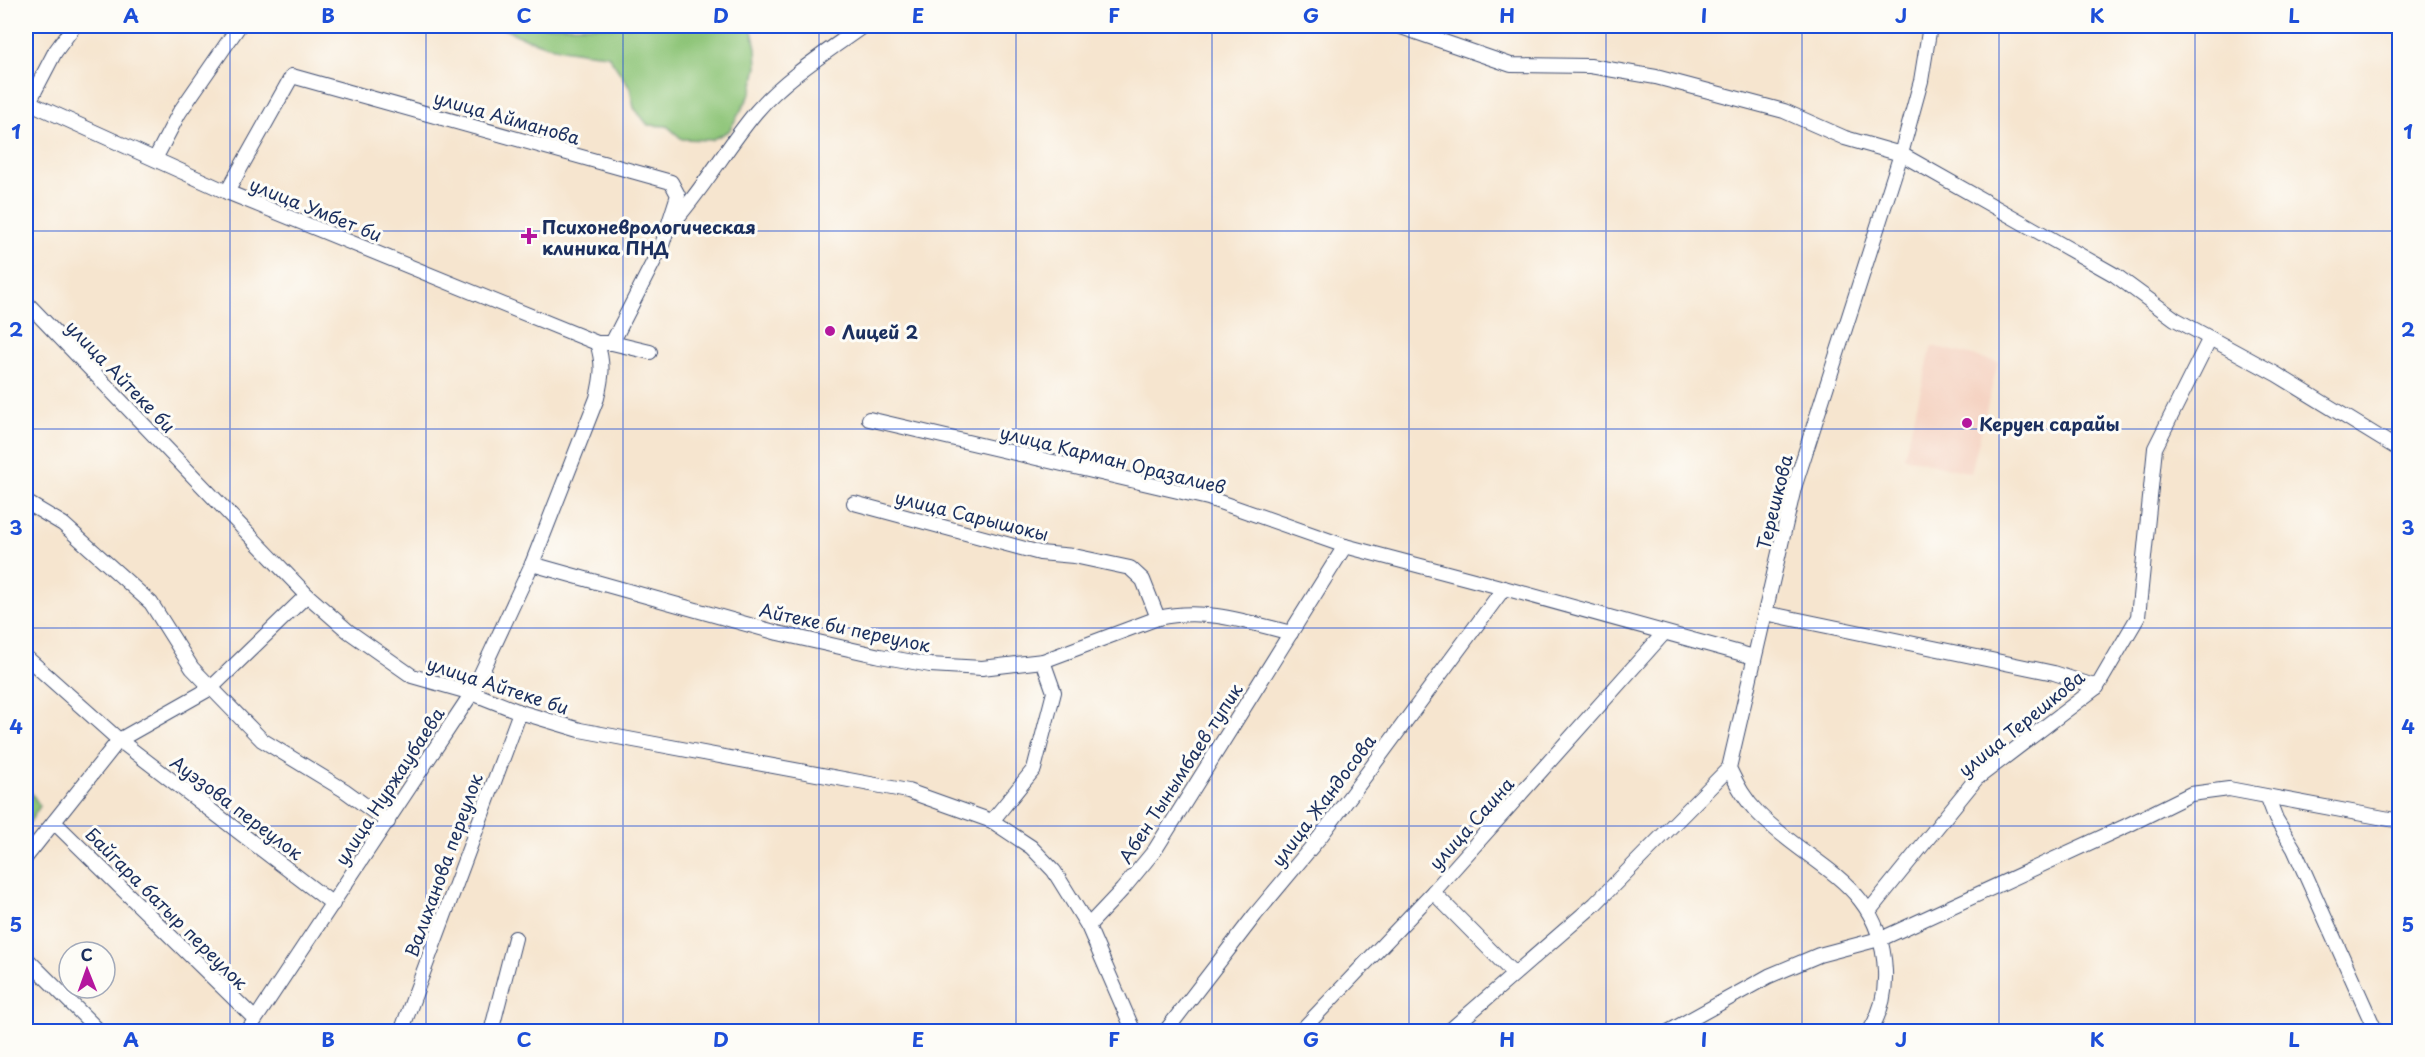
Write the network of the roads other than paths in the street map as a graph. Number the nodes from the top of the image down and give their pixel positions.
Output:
1 (74, 26) edge
2 (238, 26) edge
3 (863, 26) edge
4 (1398, 26) edge
5 (1930, 26) edge
6 (27, 102) edge
7 (1901, 154) junction
8 (155, 159) junction
9 (227, 192) junction
10 (667, 230) junction
11 (26, 302) edge
12 (2210, 338) junction
13 (597, 343) junction
14 (612, 343) junction
15 (650, 352) dead end
16 (869, 419) dead end
17 (2400, 450) edge
18 (26, 502) edge
19 (854, 503) dead end
20 (1345, 546) junction
21 (532, 564) junction
22 (1504, 588) junction
23 (307, 595) junction
24 (1765, 613) junction
25 (1158, 618) junction
26 (1291, 633) junction
27 (1664, 633) junction
28 (26, 657) edge
29 (1754, 657) junction
30 (1043, 661) junction
31 (2097, 687) junction
32 (211, 688) junction
33 (472, 693) junction
34 (520, 712) junction
35 (119, 740) junction
36 (1729, 768) junction
37 (2268, 798) junction
38 (992, 821) junction
39 (2400, 821) edge
40 (54, 822) junction
41 (388, 822) junction
42 (26, 857) edge
43 (1433, 892) junction
44 (333, 904) junction
45 (1869, 910) junction
46 (1088, 926) junction
47 (515, 938) dead end
48 (1881, 938) junction
49 (26, 958) edge
50 (1514, 974) junction
51 (255, 1019) junction
52 (100, 1032) edge
53 (247, 1032) edge
54 (401, 1032) edge
55 (492, 1032) edge
56 (1134, 1032) edge
57 (1165, 1032) edge
58 (1299, 1032) edge
59 (1448, 1032) edge
60 (1668, 1032) edge
61 (1869, 1032) edge
62 (2376, 1032) edge

1 - 6 street
2 - 8 street
3 - 10 street
4 - 7 street
5 - 7 street, Терешкова
6 - 8 street, улица Умбет би
7 - 12 street
7 - 24 street, Терешкова
8 - 9 street, улица Умбет би
9 - 10 street, улица Айманова
9 - 13 street, улица Умбет би
10 - 14 street, улица Айманова
11 - 23 street, улица Айтеке би
12 - 17 street
12 - 31 street, улица Терешкова
13 - 14 street
13 - 21 street, улица Нуржаубаева
14 - 15 street
16 - 20 street, улица Карман Оразалиев
18 - 32 street
19 - 25 street, улица Сарышокы
20 - 22 street, улица Карман Оразалиев
20 - 26 street, Абен Тынымбаев тупик
21 - 30 street, Айтеке би переулок
21 - 33 street, улица Нуржаубаева
22 - 27 street, улица Карман Оразалиев
22 - 57 street, улица Жандосова
23 - 32 street
23 - 33 street, улица Айтеке би
24 - 29 street, Терешкова
24 - 31 street
25 - 26 street, Айтеке би переулок
25 - 30 street, Айтеке би переулок
26 - 46 street, Абен Тынымбаев тупик
27 - 29 street, улица Карман Оразалиев
27 - 43 street, улица Саина
28 - 35 street, Ауэзова переулок
29 - 36 street, Терешкова
30 - 38 street
31 - 45 street, улица Терешкова
32 - 35 street
32 - 41 street
33 - 34 street, улица Айтеке би
33 - 41 street, улица Нуржаубаева
34 - 38 street, улица Айтеке би
34 - 54 street, Валиханова переулок
35 - 40 street
35 - 44 street, Ауэзова переулок
36 - 45 street
36 - 50 street
37 - 39 street
37 - 48 street
37 - 62 street
38 - 46 street, улица Айтеке би
40 - 42 street
40 - 51 street, Байгара батыр переулок
41 - 44 street, улица Нуржаубаева
43 - 50 street
43 - 58 street, улица Саина
44 - 51 street, улица Нуржаубаева
45 - 48 street
46 - 56 street, улица Айтеке би
47 - 55 street
48 - 60 street
48 - 61 street
49 - 52 street
50 - 59 street
51 - 53 street, улица Нуржаубаева

